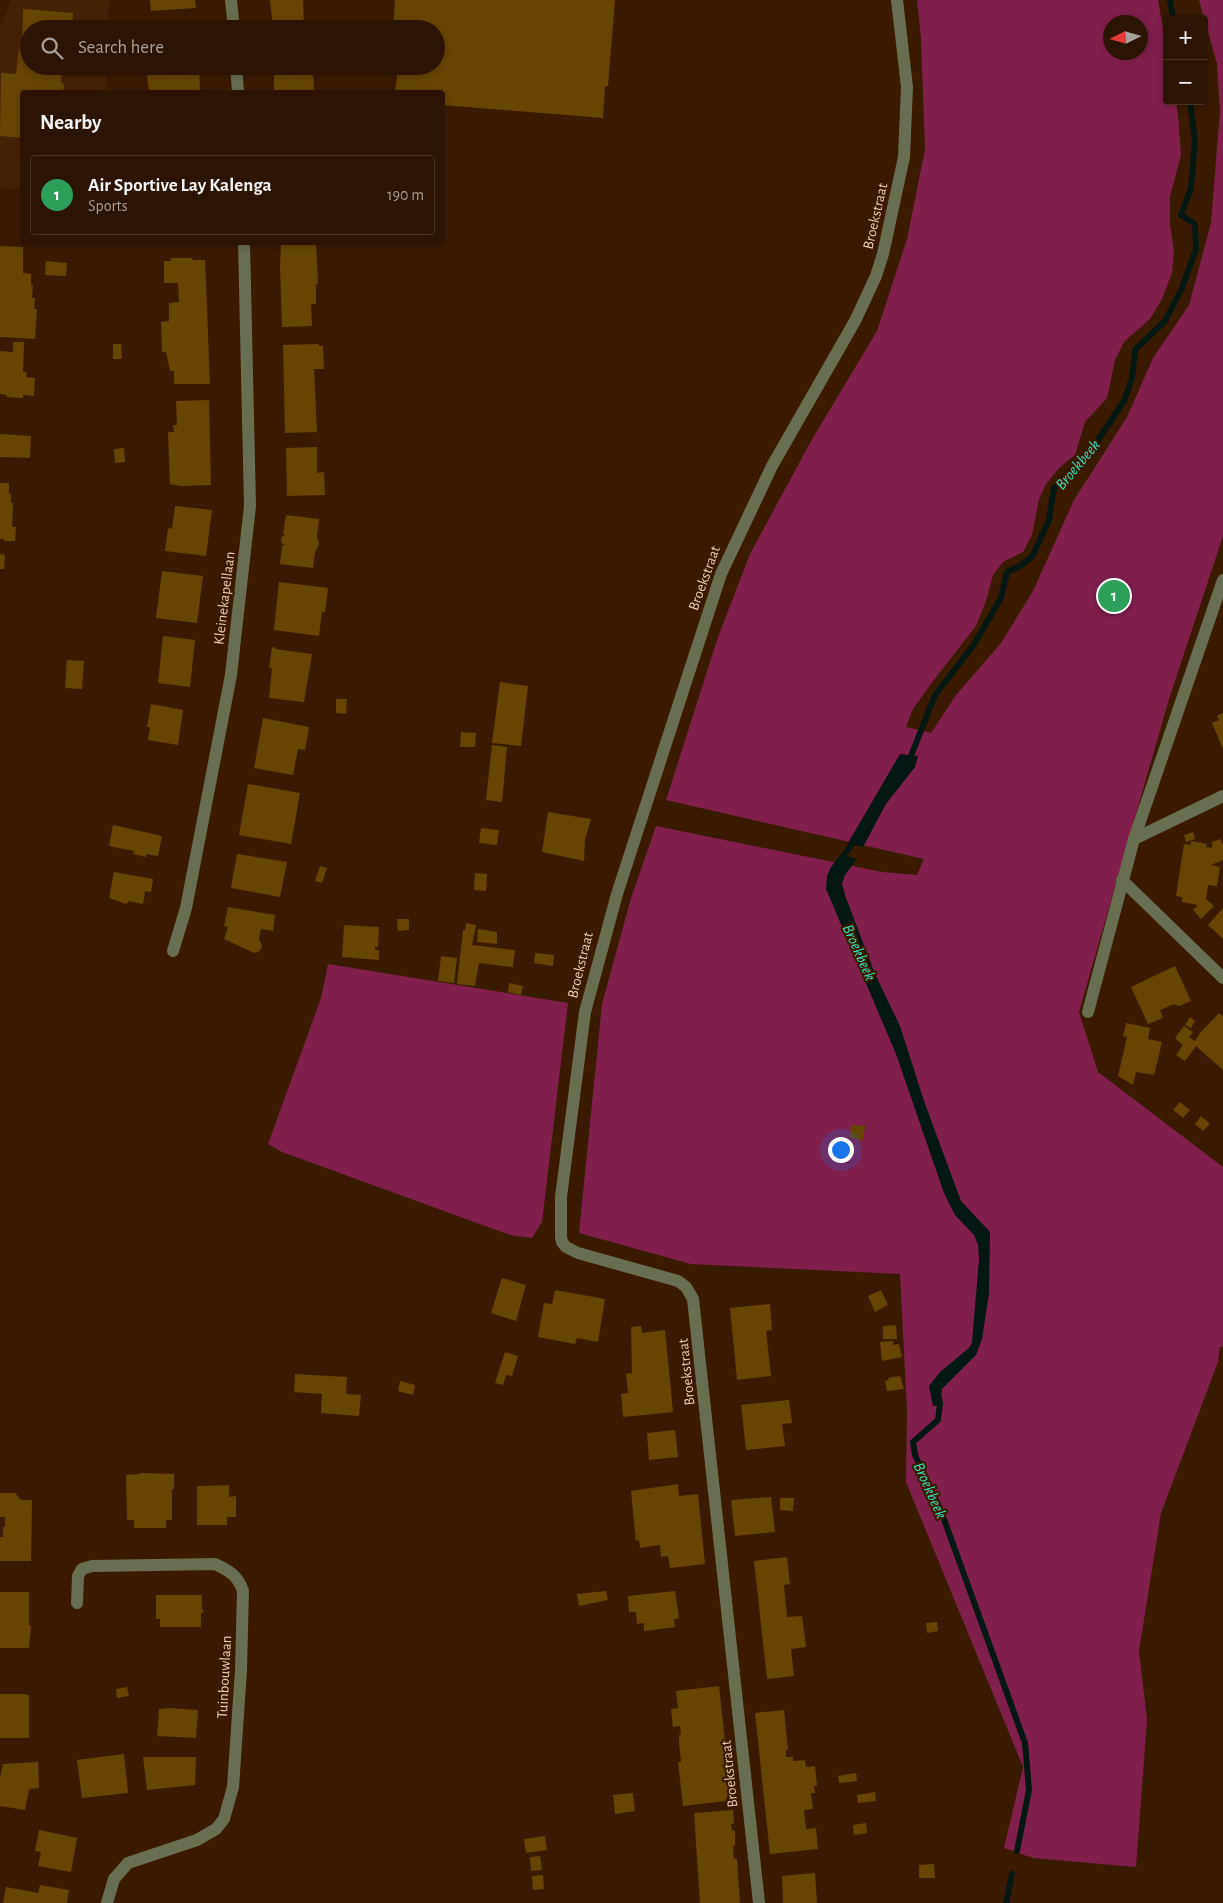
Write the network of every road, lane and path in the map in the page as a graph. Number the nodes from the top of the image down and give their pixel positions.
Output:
1 (231, 0) edge
2 (897, 0) edge
3 (233, 20) edge
4 (237, 75) edge
5 (238, 90) edge
6 (244, 245) edge
7 (1223, 580) edge
8 (1223, 796) edge
9 (1134, 839) junction
10 (1122, 880) junction
11 (173, 951) dead end
12 (1223, 978) edge
13 (1088, 1012) dead end
14 (77, 1603) dead end
15 (107, 1903) edge
16 (759, 1903) edge

1 - 3 street
2 - 16 street, Broekstraat
4 - 5 street
6 - 11 street, Kleinekapellaan
7 - 9 street
8 - 9 street
9 - 10 street
10 - 12 street
10 - 13 street
14 - 15 street, Tuinbouwlaan

